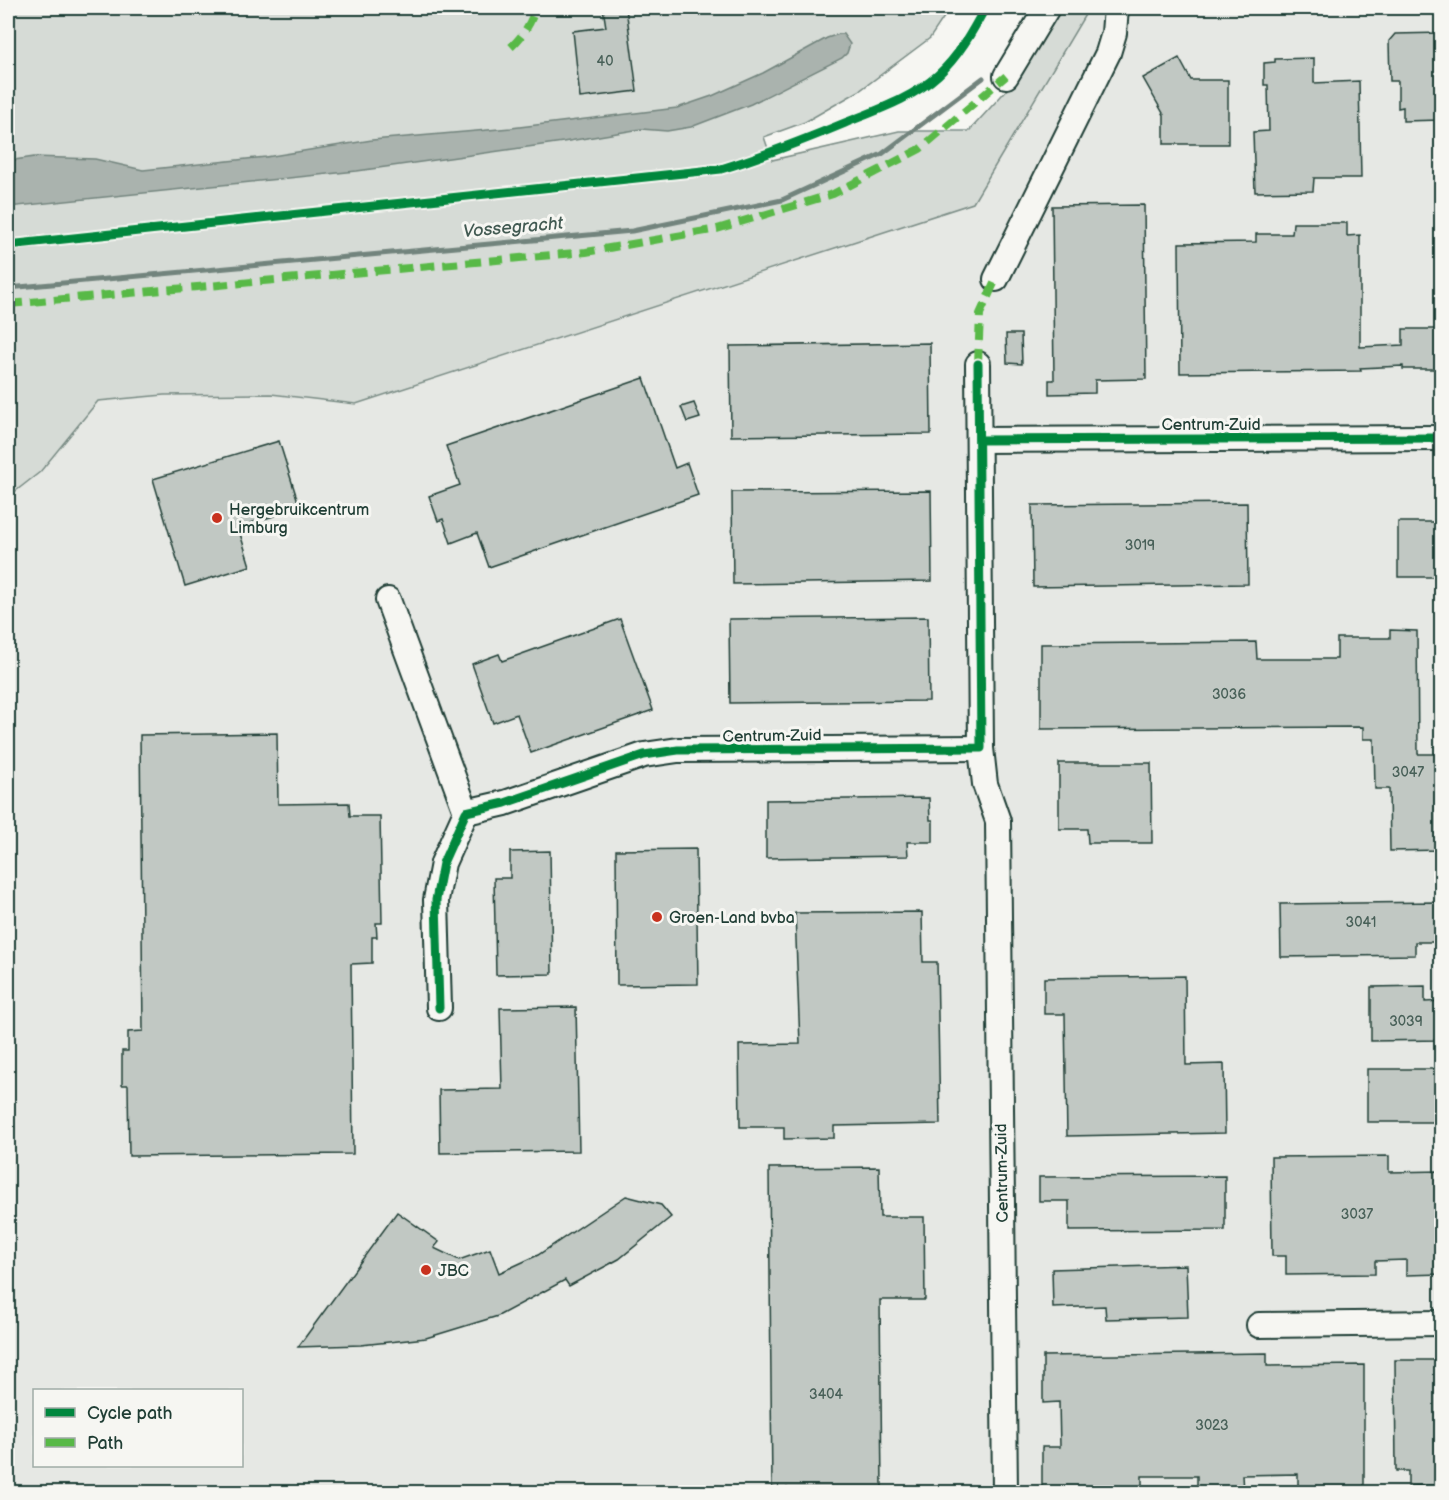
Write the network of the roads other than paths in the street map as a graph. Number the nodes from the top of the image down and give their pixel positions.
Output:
1 (1047, 8) edge
2 (1116, 8) edge
3 (1006, 76) dead end
4 (996, 279) dead end
5 (978, 364) dead end
6 (1442, 438) edge
7 (980, 440) junction
8 (388, 600) dead end
9 (981, 748) junction
10 (466, 812) junction
11 (439, 1008) dead end
12 (1442, 1323) edge
13 (1259, 1325) dead end
14 (1005, 1492) edge

1 - 3 street
2 - 4 street
5 - 7 street, Centrum-Zuid
6 - 7 street, Centrum-Zuid
7 - 9 street, Centrum-Zuid
8 - 10 street
9 - 10 street, Centrum-Zuid
9 - 14 street, Centrum-Zuid
10 - 11 street
12 - 13 street

